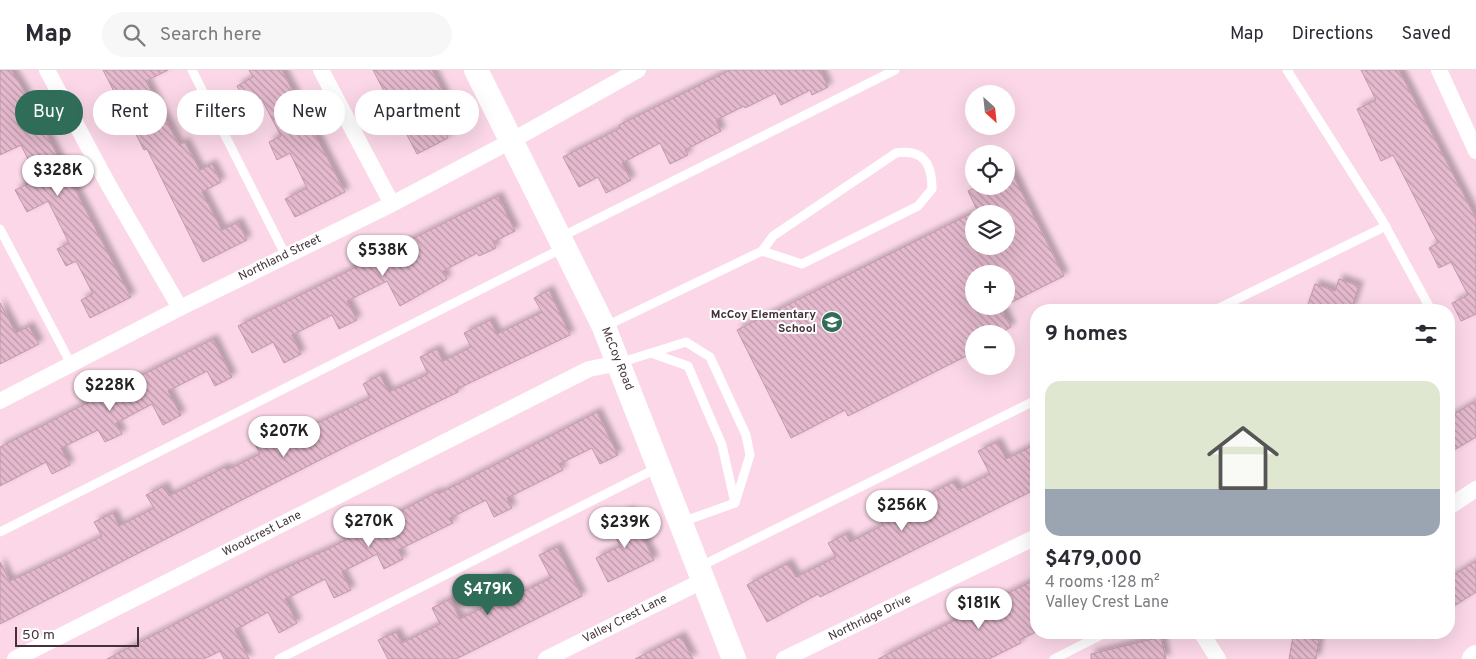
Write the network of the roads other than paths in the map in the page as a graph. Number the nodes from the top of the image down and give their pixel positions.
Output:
1 (47, 70) edge
2 (192, 70) edge
3 (321, 70) edge
4 (476, 70) edge
5 (638, 70) edge
6 (895, 70) edge
7 (1287, 70) edge
8 (1438, 70) edge
9 (511, 141) junction
10 (1476, 151) edge
11 (392, 204) junction
12 (1386, 226) junction
13 (0, 229) edge
14 (563, 242) junction
15 (762, 251) junction
16 (286, 256) junction
17 (1227, 304) edge
18 (1428, 304) edge
19 (180, 308) junction
20 (604, 327) junction
21 (651, 353) junction
22 (618, 363) junction
23 (71, 364) junction
24 (0, 401) edge
25 (1030, 403) edge
26 (660, 467) junction
27 (1476, 489) edge
28 (735, 503) junction
29 (1455, 503) edge
30 (682, 522) junction
31 (0, 532) edge
32 (1030, 540) edge
33 (702, 573) junction
34 (1093, 639) edge
35 (1205, 639) edge
36 (15, 659) edge
37 (279, 659) edge
38 (546, 659) edge
39 (734, 659) edge
40 (784, 659) edge
41 (1054, 659) edge
42 (1218, 659) edge

1 - 19 street
2 - 16 lane
3 - 11 street
4 - 9 street, McCoy Road
5 - 9 street, Northland Street
6 - 14 lane
7 - 12 lane
8 - 10 street
9 - 11 street, Northland Street
9 - 14 street, McCoy Road
11 - 16 street, Northland Street
12 - 17 lane
12 - 18 lane
13 - 23 lane
14 - 20 street, McCoy Road
14 - 31 lane
15 - 15 lane
15 - 20 lane
16 - 19 street, Northland Street
19 - 23 street, Northland Street
20 - 22 street, McCoy Road
21 - 22 lane
21 - 28 lane
21 - 28 lane
22 - 26 street, McCoy Road
22 - 36 street, Woodcrest Lane
23 - 24 street, Northland Street
25 - 33 lane
26 - 30 street, McCoy Road
26 - 37 lane
27 - 29 street
28 - 30 lane
30 - 33 street, McCoy Road
32 - 40 street, Northridge Drive
33 - 38 street, Valley Crest Lane
33 - 39 street, McCoy Road
34 - 41 lane
35 - 42 street

